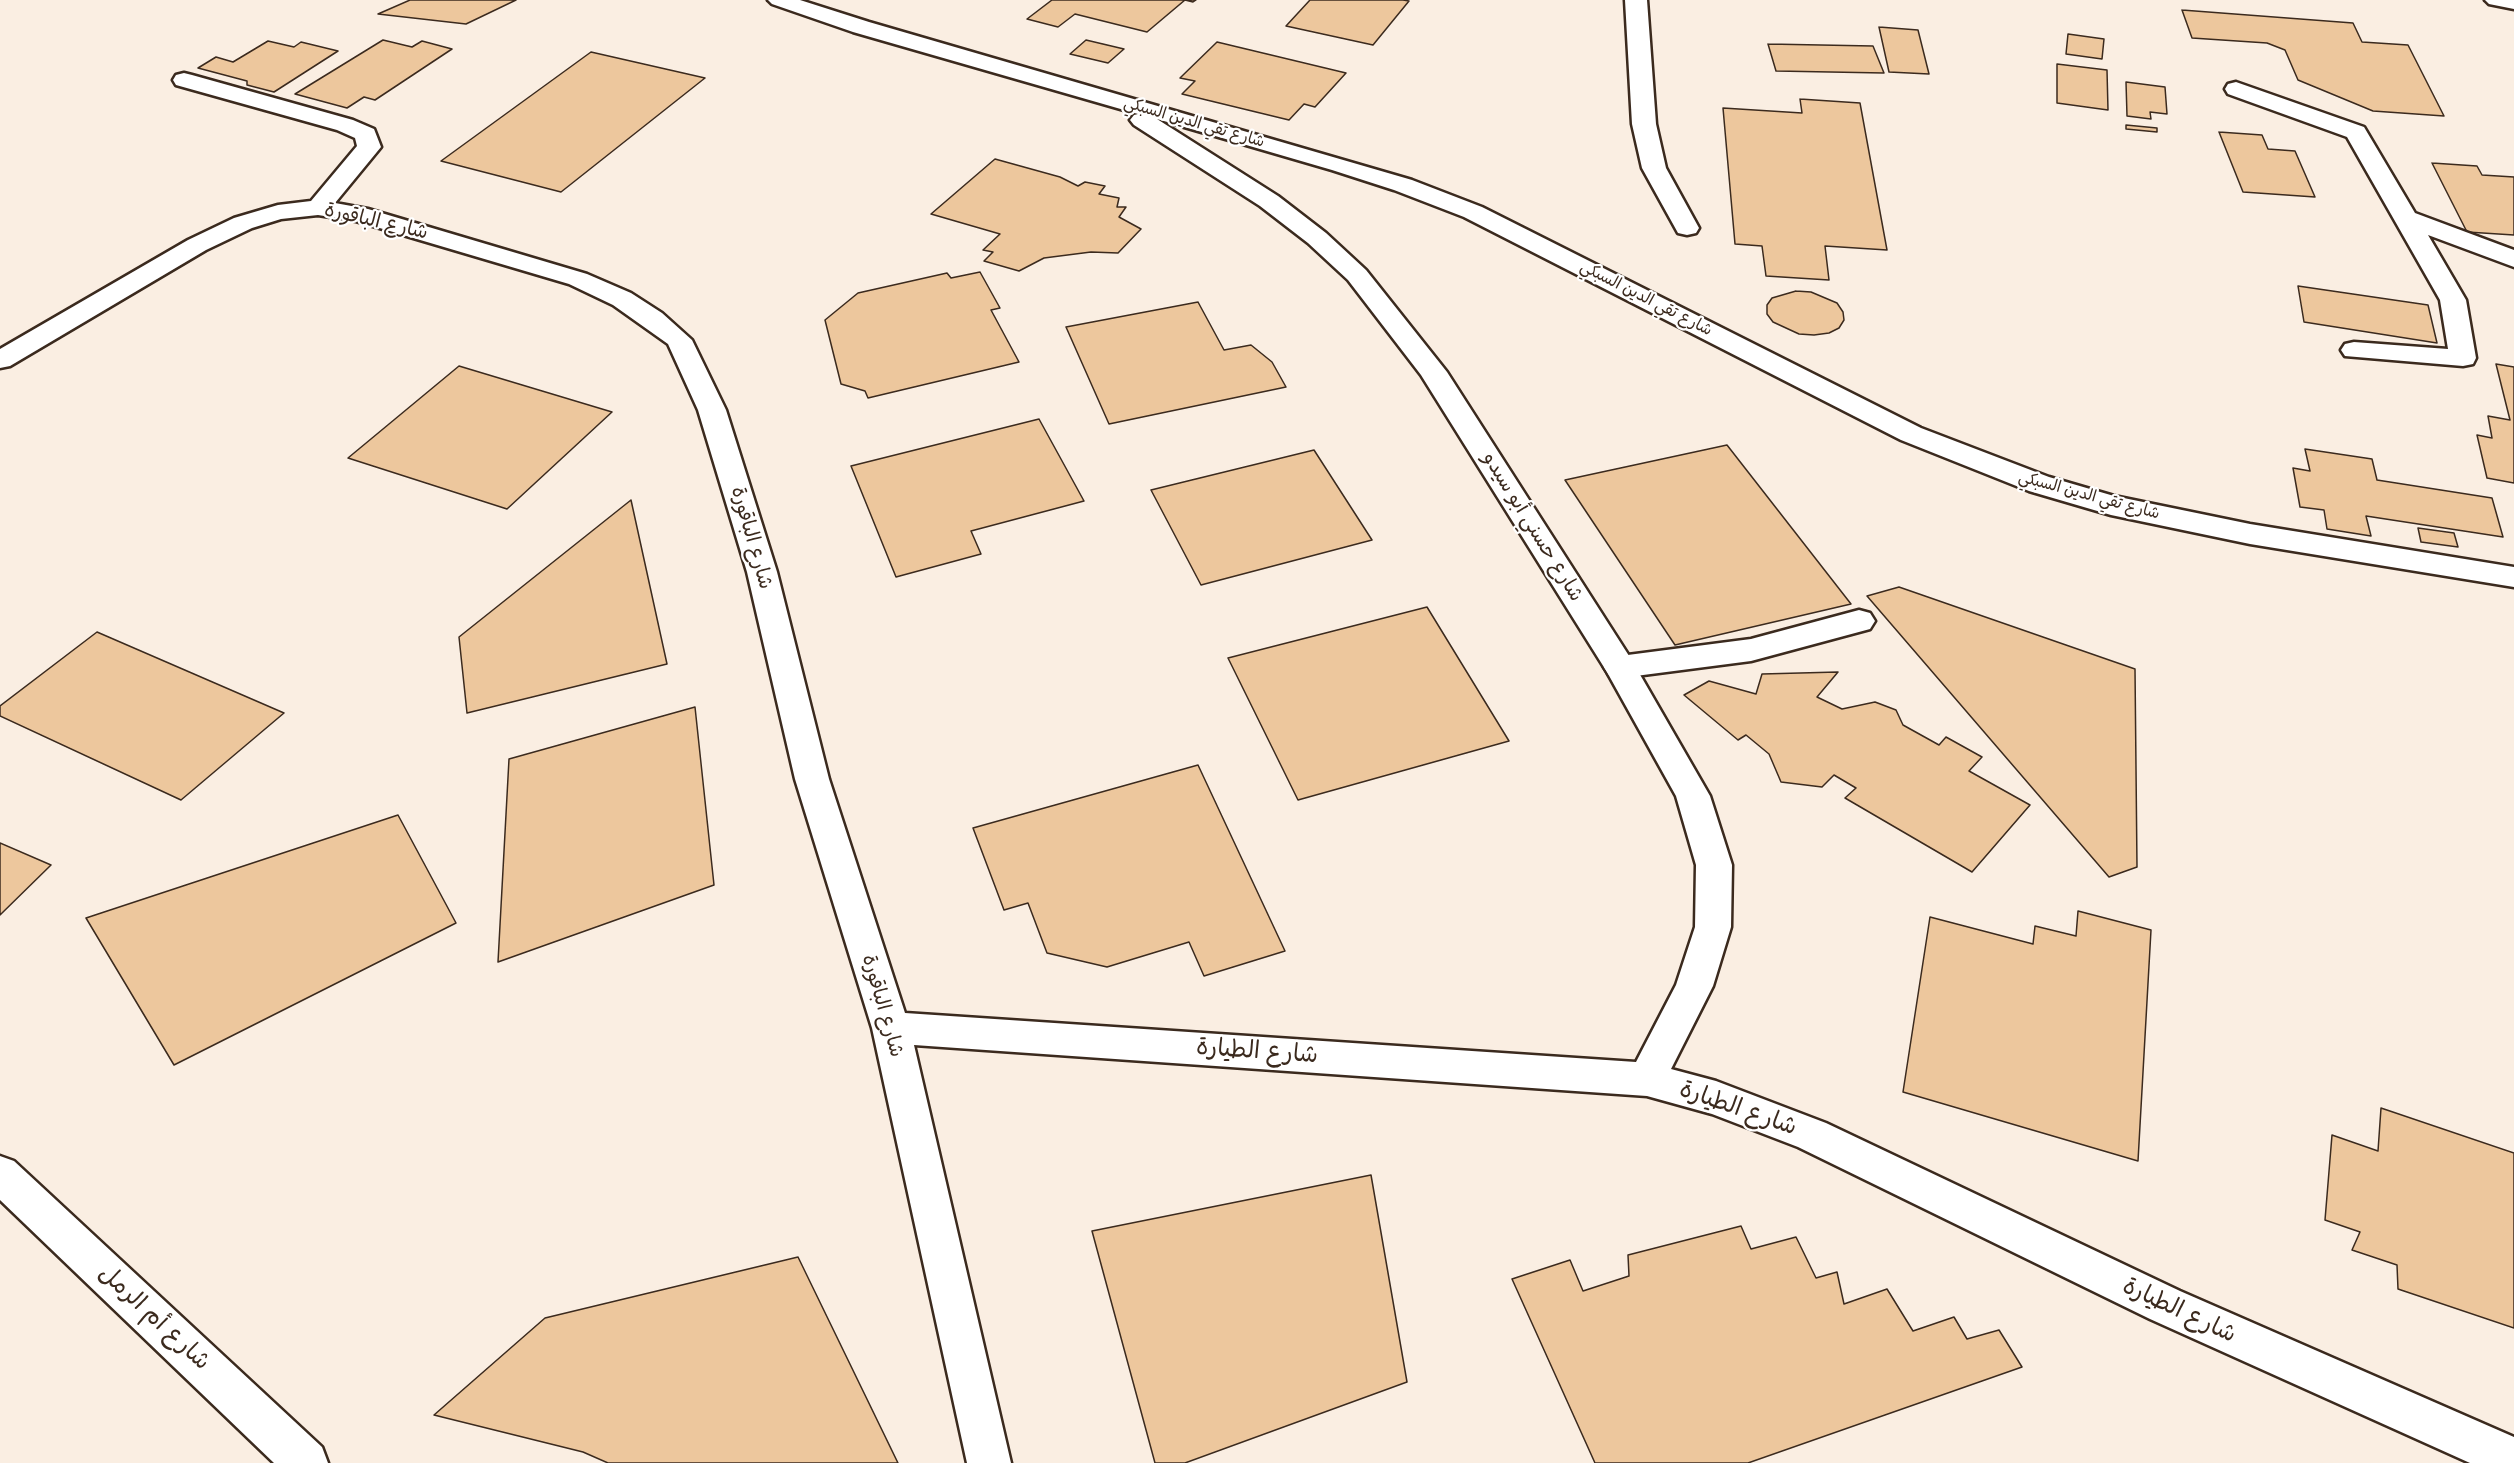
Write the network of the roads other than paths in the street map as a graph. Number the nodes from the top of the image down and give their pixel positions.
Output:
1 (779, 0) edge
2 (1636, 0) edge
3 (2496, 0) edge
4 (2514, 3) edge
5 (184, 80) dead end
6 (2236, 89) dead end
7 (1107, 98) junction
8 (318, 208) junction
9 (2407, 218) junction
10 (1688, 228) dead end
11 (2514, 259) edge
12 (2354, 350) dead end
13 (0, 360) edge
14 (2514, 577) edge
15 (1859, 621) dead end
16 (1620, 667) junction
17 (891, 1028) junction
18 (1647, 1078) junction
19 (0, 1174) edge
20 (2514, 1460) edge
21 (306, 1463) edge
22 (989, 1463) edge

1 - 7 street, شارع تقي الدين السبكي
2 - 10 street
3 - 4 street
5 - 8 street
6 - 9 street
7 - 14 street, شارع تقي الدين السبكي
7 - 16 street, شارع حسني أبو سيدو
8 - 13 street, شارع الباقورة
8 - 17 street, شارع الباقورة
9 - 11 street
9 - 12 street
15 - 16 street
16 - 18 street, شارع حسني أبو سيدو
17 - 18 street, شارع الطيارة
17 - 22 street, شارع الباقورة
18 - 20 street, شارع الطيارة
19 - 21 street, شارع أم الرمل

